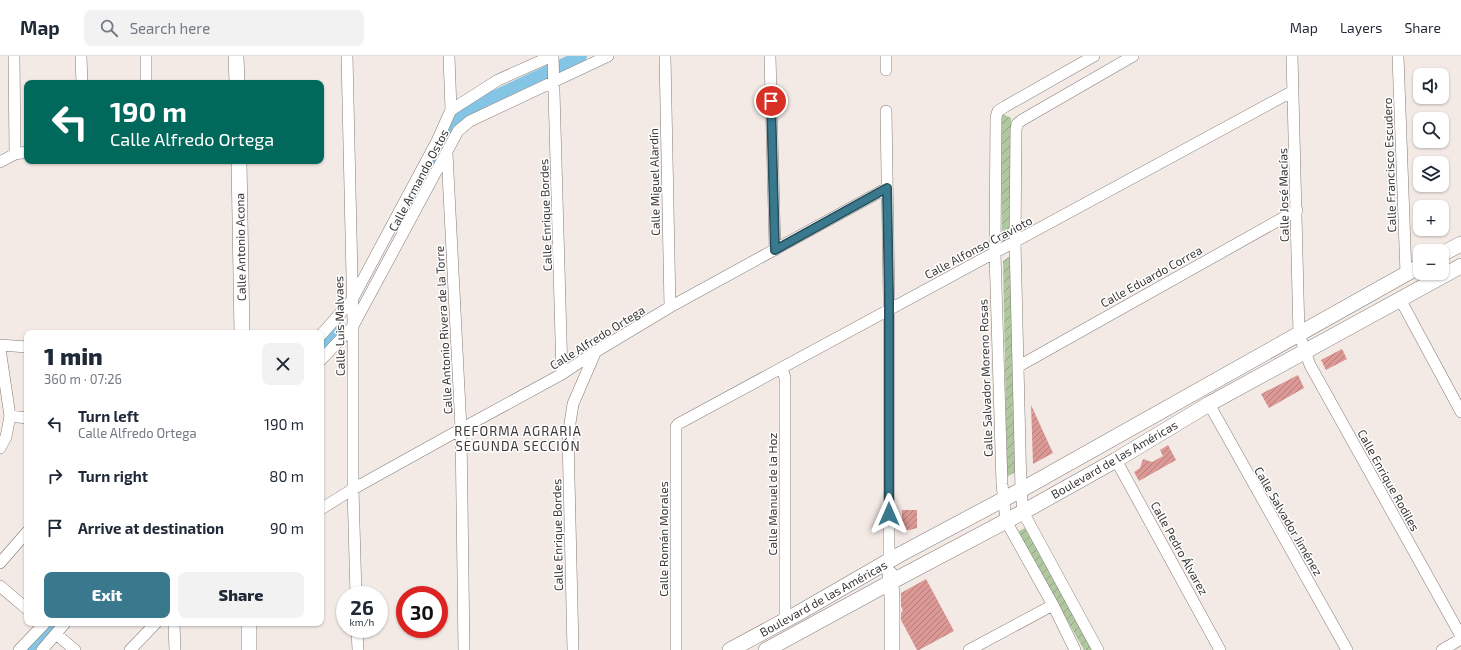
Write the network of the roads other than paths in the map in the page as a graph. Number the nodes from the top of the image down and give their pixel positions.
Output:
1 (14, 56) edge
2 (81, 56) edge
3 (146, 56) edge
4 (236, 56) edge
5 (347, 56) edge
6 (449, 56) edge
7 (552, 56) edge
8 (608, 56) edge
9 (665, 56) edge
10 (770, 56) edge
11 (886, 56) edge
12 (1094, 56) edge
13 (1133, 56) edge
14 (1292, 56) edge
15 (1398, 56) edge
16 (886, 70) dead end
17 (82, 80) edge
18 (146, 80) edge
19 (237, 80) edge
20 (554, 82) junction
21 (1293, 91) junction
22 (1018, 99) junction
23 (452, 110) junction
24 (886, 111) dead end
25 (1029, 115) junction
26 (24, 152) edge
27 (447, 153) junction
28 (15, 154) junction
29 (0, 162) edge
30 (239, 164) edge
31 (887, 188) junction
32 (1296, 210) junction
33 (1015, 242) junction
34 (1461, 244) edge
35 (775, 250) junction
36 (1449, 250) edge
37 (994, 253) junction
38 (372, 262) junction
39 (1461, 266) edge
40 (385, 268) junction
41 (1413, 270) edge
42 (1406, 274) junction
43 (1400, 299) junction
44 (352, 300) junction
45 (670, 307) junction
46 (889, 310) junction
47 (353, 326) junction
48 (242, 330) edge
49 (324, 332) edge
50 (1299, 334) junction
51 (0, 345) edge
52 (24, 347) edge
53 (0, 348) edge
54 (595, 352) junction
55 (1304, 352) junction
56 (324, 357) edge
57 (1019, 366) junction
58 (782, 368) junction
59 (562, 374) junction
60 (1209, 404) junction
61 (1461, 412) edge
62 (10, 416) junction
63 (24, 418) edge
64 (676, 427) joint
65 (461, 429) junction
66 (0, 448) edge
67 (1116, 460) junction
68 (353, 489) junction
69 (1021, 490) junction
70 (1003, 500) junction
71 (324, 508) edge
72 (1023, 512) junction
73 (1006, 521) junction
74 (24, 535) edge
75 (889, 561) junction
76 (0, 563) edge
77 (891, 582) junction
78 (0, 586) edge
79 (356, 586) edge
80 (1052, 605) junction
81 (24, 606) edge
82 (785, 620) junction
83 (41, 626) edge
84 (63, 626) edge
85 (153, 626) edge
86 (174, 626) edge
87 (248, 626) edge
88 (56, 634) junction
89 (357, 638) edge
90 (1461, 638) edge
91 (985, 646) edge
92 (19, 650) edge
93 (42, 650) edge
94 (75, 650) edge
95 (130, 650) edge
96 (175, 650) edge
97 (249, 650) edge
98 (358, 650) edge
99 (464, 650) edge
100 (573, 650) edge
101 (676, 650) edge
102 (730, 650) edge
103 (766, 650) edge
104 (892, 650) edge
105 (969, 650) edge
106 (1075, 650) edge
107 (1098, 650) edge
108 (1220, 650) edge
109 (1348, 650) edge
110 (1442, 650) edge

1 - 28 street
2 - 17 street
3 - 18 street
4 - 19 main road
5 - 44 street, Calle Luis Malvaes
6 - 23 street
7 - 20 street, Calle Enrique Bordes
7 - 23 street
8 - 20 street, Calle Armando Ostos
9 - 45 street, Calle Miguel Alardín
10 - 35 street
11 - 16 street
12 - 22 street, Calle Salvador Moreno Rosas
13 - 25 street
14 - 21 street, Calle José Macías
15 - 42 street, Calle Francisco Escudero
20 - 27 street, Calle Armando Ostos
20 - 59 street, Calle Enrique Bordes
21 - 32 street, Calle José Macías
21 - 33 street, Calle Alfonso Cravioto
22 - 25 street
22 - 37 street, Calle Salvador Moreno Rosas
23 - 38 street, Calle Armando Ostos
24 - 31 street
25 - 33 street
26 - 28 street
27 - 40 street, Calle Armando Ostos
27 - 65 street, Calle Antonio Rivera de la Torre
28 - 29 street
30 - 48 main road, Calle Antonio Acona
31 - 35 street, Calle Alfredo Ortega
31 - 46 street
32 - 50 street, Calle José Macías
32 - 57 street, Calle Eduardo Correa
33 - 37 street, Calle Alfonso Cravioto
33 - 57 street
34 - 36 main road
35 - 45 street, Calle Alfredo Ortega
37 - 46 street, Calle Alfonso Cravioto
37 - 70 street, Calle Salvador Moreno Rosas
38 - 40 street
38 - 44 street, Calle Armando Ostos
39 - 43 main road, Boulevard de las Américas
40 - 47 street, Calle Armando Ostos
41 - 42 main road, Boulevard de las Américas
42 - 50 main road, Boulevard de las Américas
43 - 55 main road, Boulevard de las Américas
43 - 61 street
44 - 47 street, Calle Luis Malvaes
44 - 49 street, Calle Armando Ostos
45 - 54 street, Calle Alfredo Ortega
46 - 58 street, Calle Alfonso Cravioto
46 - 75 street
47 - 56 street, Calle Armando Ostos
47 - 68 street, Calle Luis Malvaes
50 - 55 street, Calle Enrique Rodiles
50 - 69 main road, Boulevard de las Américas
51 - 52 street
53 - 62 street
54 - 59 street, Calle Alfredo Ortega
54 - 100 street, Calle Enrique Bordes
55 - 60 main road, Boulevard de las Américas
55 - 90 street, Calle Enrique Rodiles
57 - 69 street
58 - 64 street, Calle Alfonso Cravioto
58 - 82 street, Calle Manuel de la Hoz
59 - 65 street, Calle Alfredo Ortega
60 - 67 main road, Boulevard de las Américas
60 - 109 street, Calle Salvador Jiménez
62 - 63 street
62 - 66 street
64 - 101 street, Calle Román Morales
65 - 68 street, Calle Alfredo Ortega
65 - 99 street, Calle Antonio Rivera de la Torre
67 - 72 main road, Boulevard de las Américas
67 - 108 street, Calle Pedro Álvarez
68 - 71 street, Calle Alfredo Ortega
68 - 79 street, Calle Luis Malvaes
69 - 70 main road, Boulevard de las Américas
69 - 72 street
70 - 73 street, Calle Salvador Moreno Rosas
70 - 75 main road, Boulevard de las Américas
72 - 73 main road, Boulevard de las Américas
72 - 107 street
73 - 77 main road, Boulevard de las Américas
73 - 80 street, Calle Salvador Moreno Rosas
74 - 76 street
75 - 77 main road
75 - 82 main road, Boulevard de las Américas
77 - 103 main road, Boulevard de las Américas
77 - 104 main road
78 - 81 street
80 - 91 street
80 - 106 street, Calle Salvador Moreno Rosas
82 - 102 main road, Boulevard de las Américas
83 - 92 street
84 - 88 street
85 - 95 street
86 - 96 street
87 - 97 main road
88 - 93 street
88 - 94 street
89 - 98 street
90 - 110 street, Calle Enrique Rodiles
91 - 105 street

